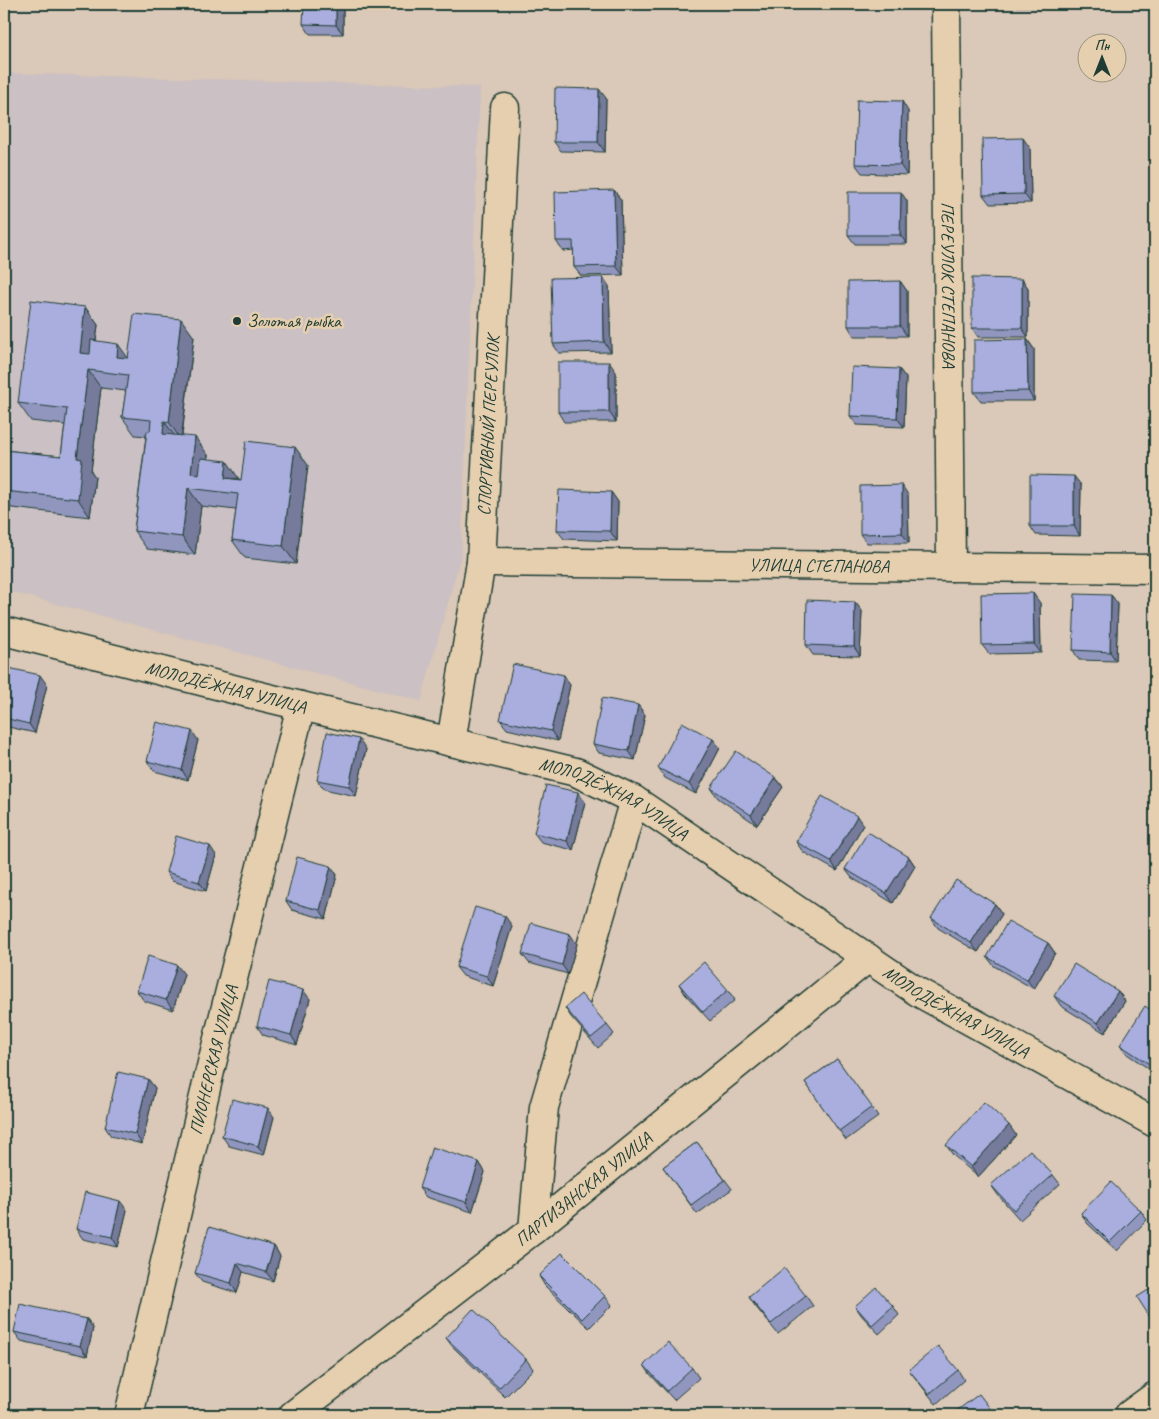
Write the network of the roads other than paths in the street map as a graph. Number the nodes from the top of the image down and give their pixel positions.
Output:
1 (946, 4) edge
2 (505, 108) dead end
3 (481, 562) junction
4 (951, 567) junction
5 (1155, 569) edge
6 (4, 631) edge
7 (301, 706) junction
8 (451, 742) junction
9 (634, 800) junction
10 (868, 958) junction
11 (1155, 1124) edge
12 (532, 1230) junction
13 (1155, 1396) edge
14 (129, 1415) edge
15 (293, 1415) edge
16 (1129, 1415) edge

1 - 4 street, ПЕРЕУЛОК СТЕПАНОВА
2 - 3 street, СПОРТИВНЫЙ ПЕРЕУЛОК
3 - 4 street, УЛИЦА СТЕПАНОВА
3 - 8 street, СПОРТИВНЫЙ ПЕРЕУЛОК
4 - 5 street, УЛИЦА СТЕПАНОВА
6 - 7 street, МОЛОДЁЖНАЯ УЛИЦА
7 - 8 street, МОЛОДЁЖНАЯ УЛИЦА
7 - 14 street, ПИОНЕРСКАЯ УЛИЦА
8 - 9 street, МОЛОДЁЖНАЯ УЛИЦА
9 - 10 street, МОЛОДЁЖНАЯ УЛИЦА
9 - 12 street
10 - 11 street, МОЛОДЁЖНАЯ УЛИЦА
10 - 12 street, ПАРТИЗАНСКАЯ УЛИЦА
12 - 15 street, ПАРТИЗАНСКАЯ УЛИЦА
13 - 16 street

